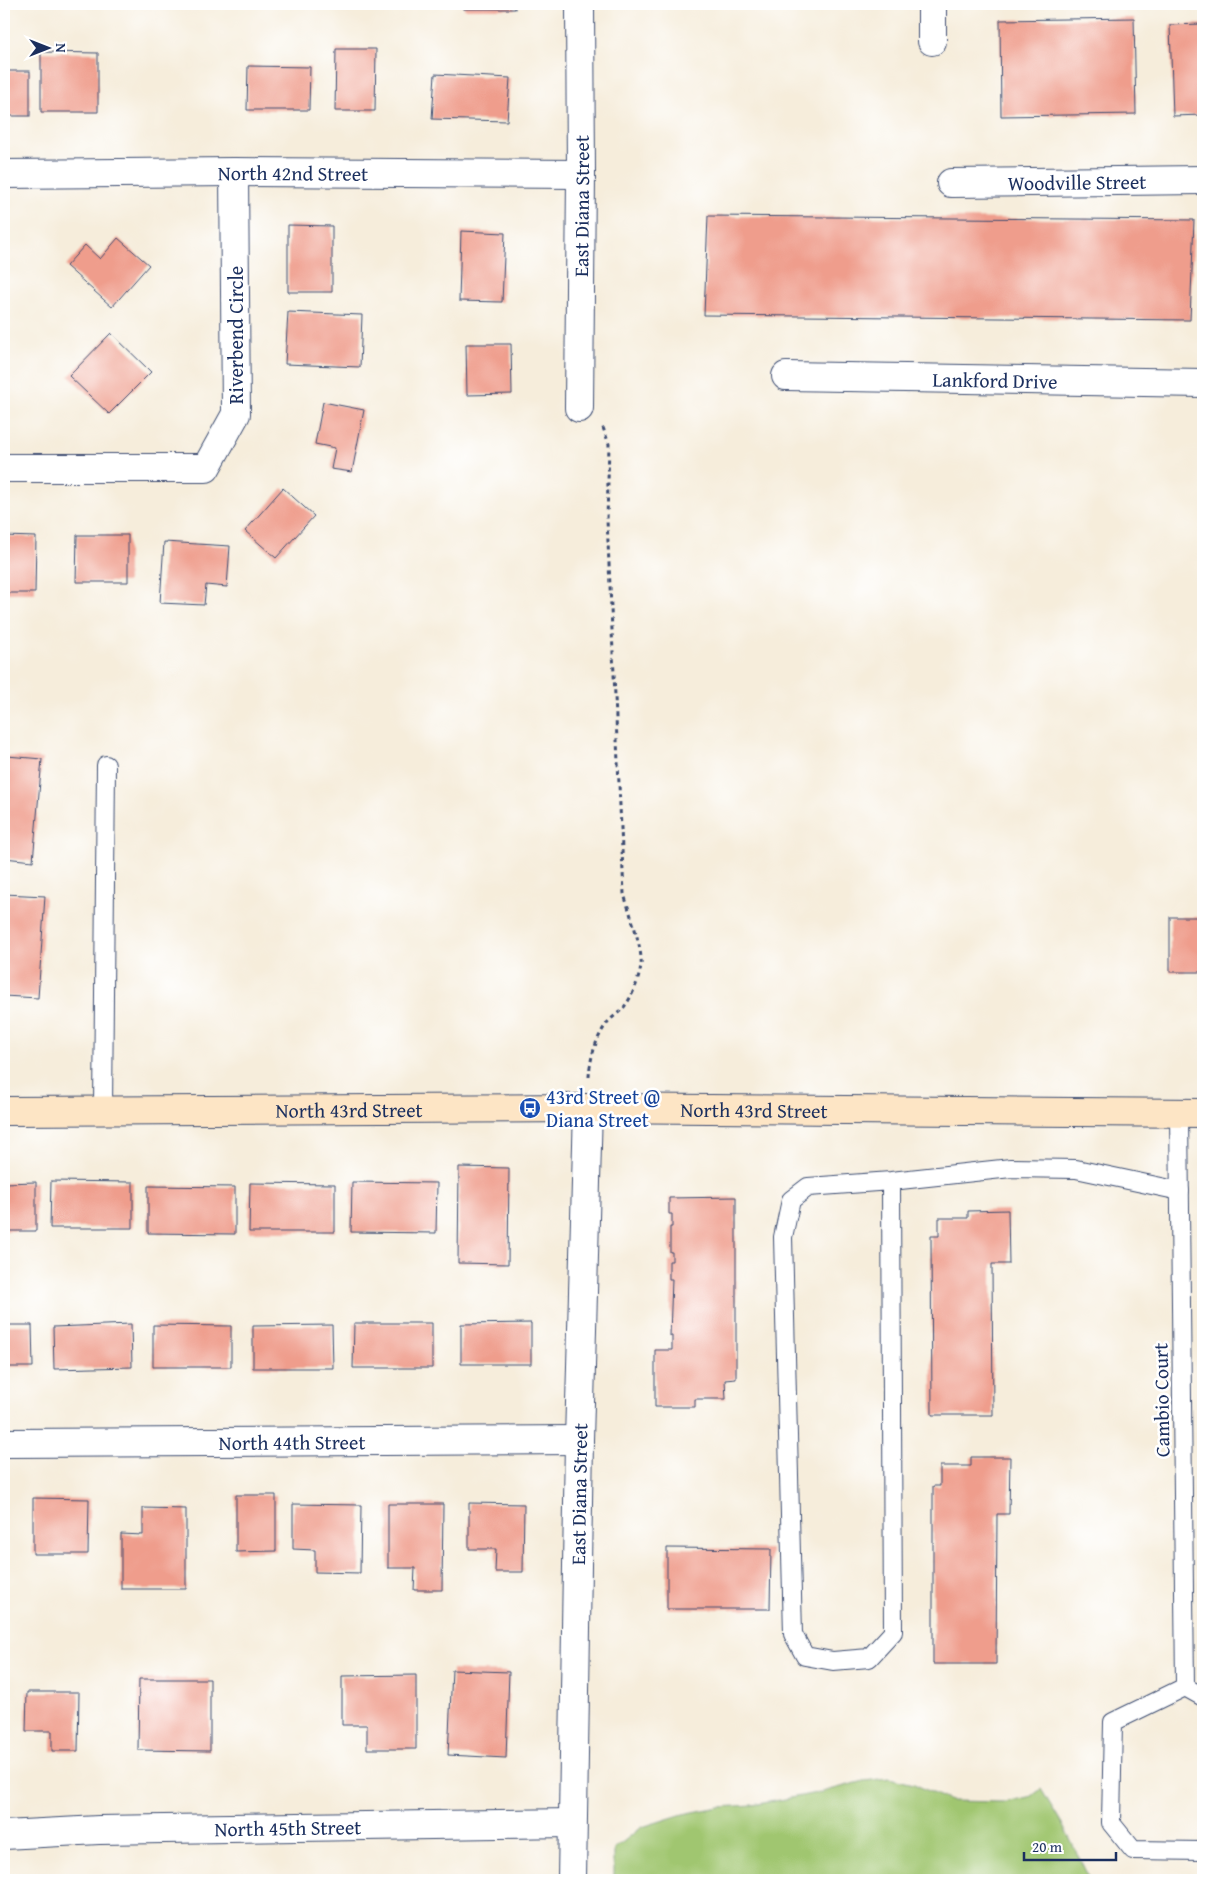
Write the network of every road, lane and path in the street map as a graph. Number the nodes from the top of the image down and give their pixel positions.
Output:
1 (580, 4) edge
2 (932, 4) edge
3 (932, 40) dead end
4 (234, 172) junction
5 (4, 174) edge
6 (582, 174) junction
7 (1203, 180) edge
8 (951, 183) dead end
9 (786, 376) dead end
10 (1203, 383) edge
11 (579, 408) joint
12 (4, 468) edge
13 (106, 765) dead end
14 (589, 1077) dead end
15 (588, 1108) junction
16 (103, 1110) junction
17 (4, 1111) edge
18 (1191, 1112) edge
19 (891, 1181) junction
20 (1180, 1191) junction
21 (579, 1440) junction
22 (4, 1443) edge
23 (1185, 1687) junction
24 (1203, 1698) edge
25 (572, 1823) junction
26 (4, 1836) edge
27 (1203, 1851) edge
28 (572, 1880) edge

1 - 6 street, East Diana Street
2 - 3 street
4 - 5 street, North 42nd Street
4 - 6 street, North 42nd Street
4 - 12 street, Riverbend Circle
6 - 11 street, East Diana Street
7 - 8 street, Woodville Street
9 - 10 street, Lankford Drive
11 - 14 path
13 - 16 lane
15 - 16 street, North 43rd Street
15 - 18 street, North 43rd Street
15 - 21 street, East Diana Street
16 - 17 street, North 43rd Street
18 - 20 lane, Cambio Court
19 - 19 lane
19 - 20 lane
20 - 23 lane, Cambio Court
21 - 22 street, North 44th Street
21 - 25 street, East Diana Street
23 - 24 lane
23 - 27 lane
25 - 26 street, North 45th Street
25 - 28 street, East Diana Street

